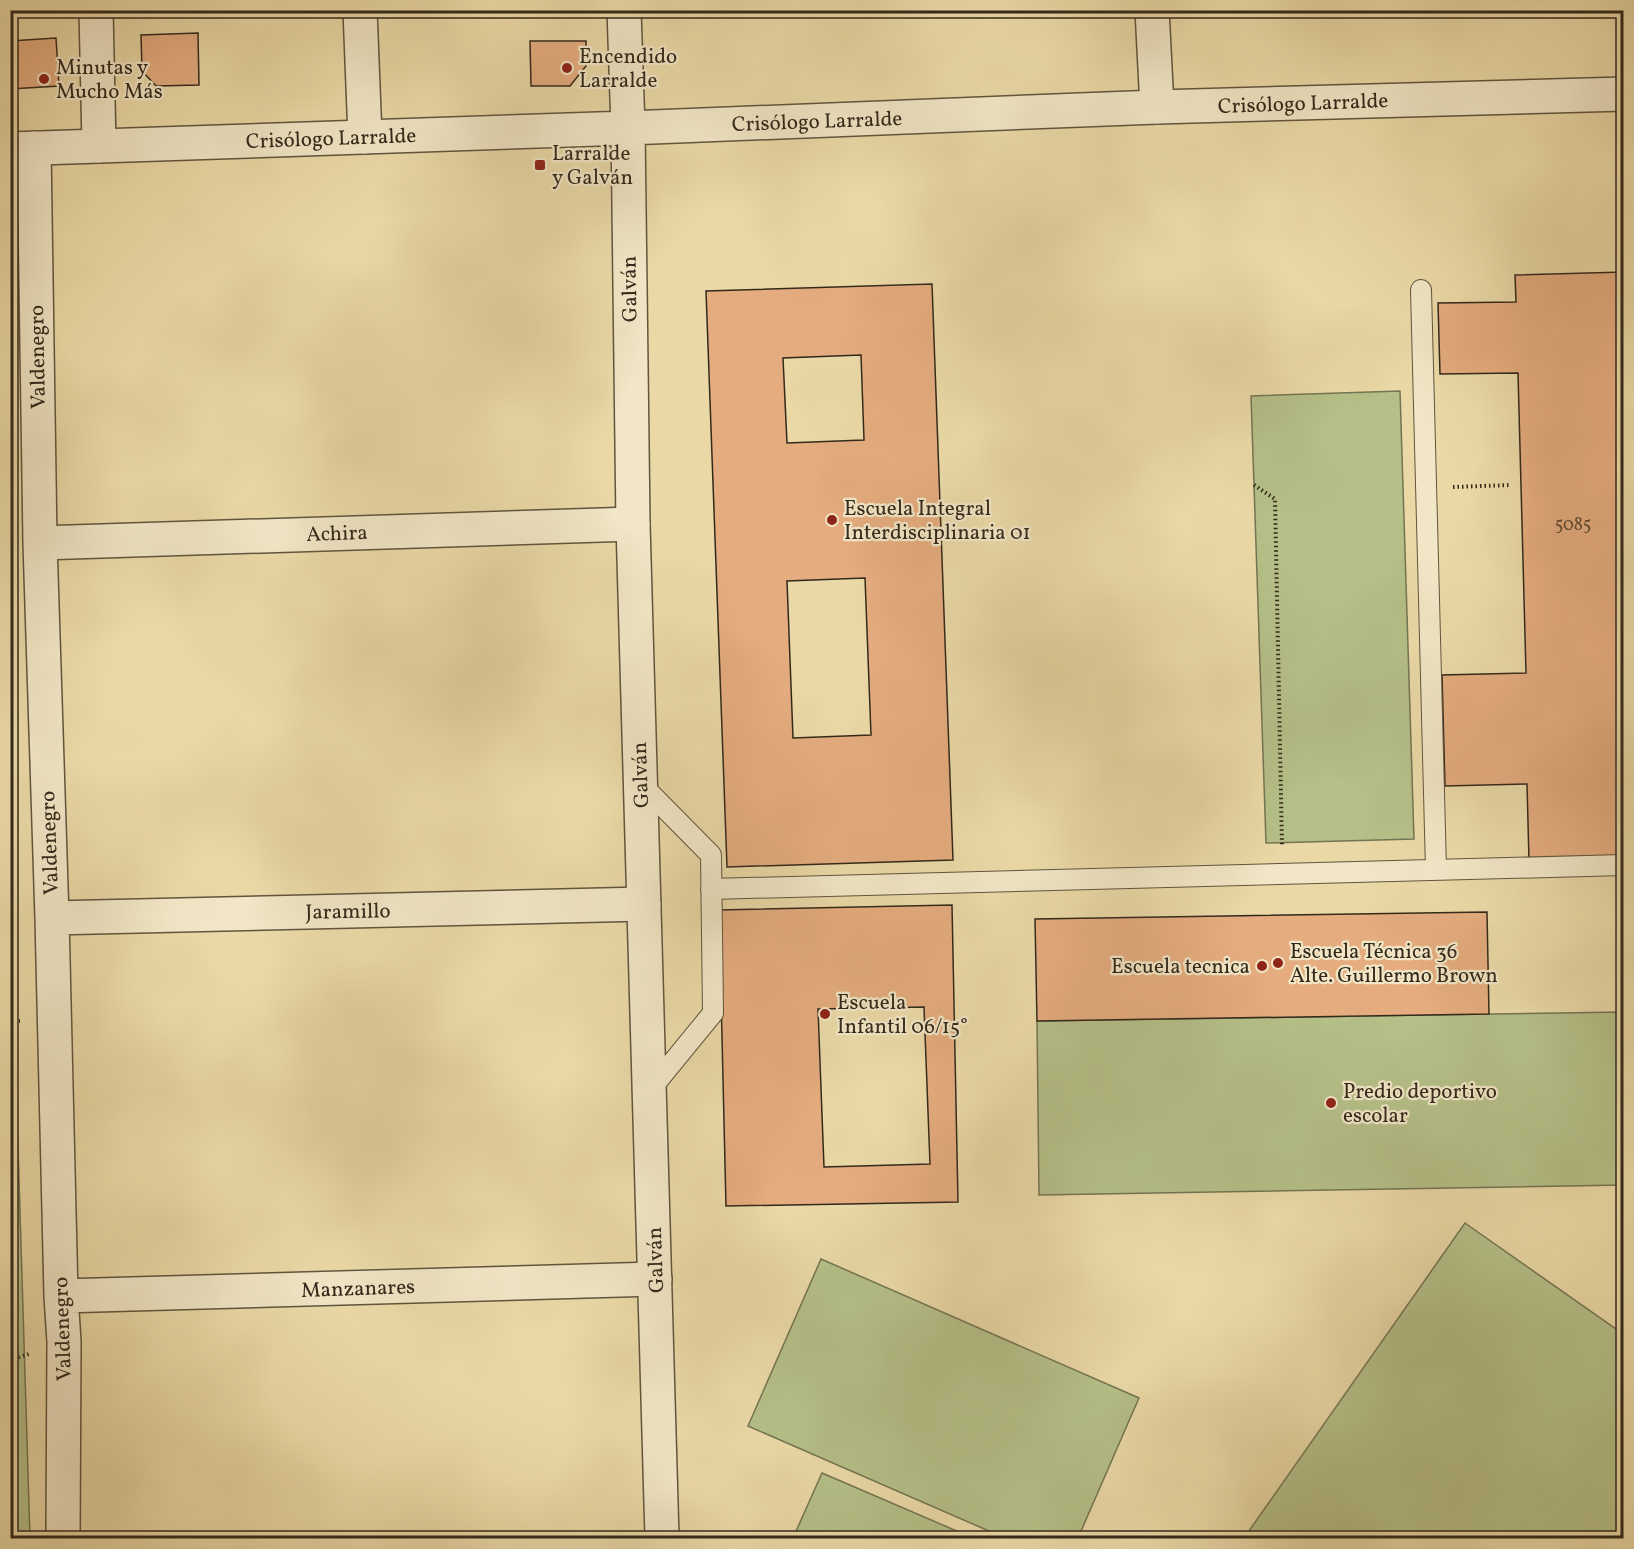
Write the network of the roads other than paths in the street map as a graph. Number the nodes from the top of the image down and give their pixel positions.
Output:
1 (96, 10) edge
2 (360, 10) edge
3 (624, 10) edge
4 (1152, 10) edge
5 (1623, 94) edge
6 (1157, 107) junction
7 (628, 128) junction
8 (365, 137) junction
9 (99, 146) junction
10 (22, 148) edge
11 (1421, 290) dead end
12 (633, 524) junction
13 (40, 543) junction
14 (640, 783) junction
15 (1623, 866) edge
16 (1436, 870) junction
17 (711, 889) junction
18 (644, 904) junction
19 (52, 918) junction
20 (650, 1090) junction
21 (655, 1279) junction
22 (61, 1296) junction
23 (63, 1539) edge
24 (662, 1539) edge

1 - 9 street
2 - 8 street
3 - 7 street, Galván
4 - 6 street
5 - 6 street, Crisólogo Larralde
6 - 7 street, Crisólogo Larralde
7 - 8 street, Crisólogo Larralde
7 - 12 street, Galván
8 - 9 street, Crisólogo Larralde
9 - 10 street, Crisólogo Larralde
10 - 13 street, Valdenegro
11 - 16 lane
12 - 13 street, Achira
12 - 14 street, Galván
13 - 19 street, Valdenegro
14 - 17 lane
14 - 18 street, Galván
15 - 16 lane
16 - 17 lane
17 - 20 lane
18 - 19 street, Jaramillo
18 - 20 street, Galván
19 - 22 street, Valdenegro
20 - 21 street, Galván
21 - 22 street, Manzanares
21 - 24 street, Galván
22 - 23 street, Valdenegro

